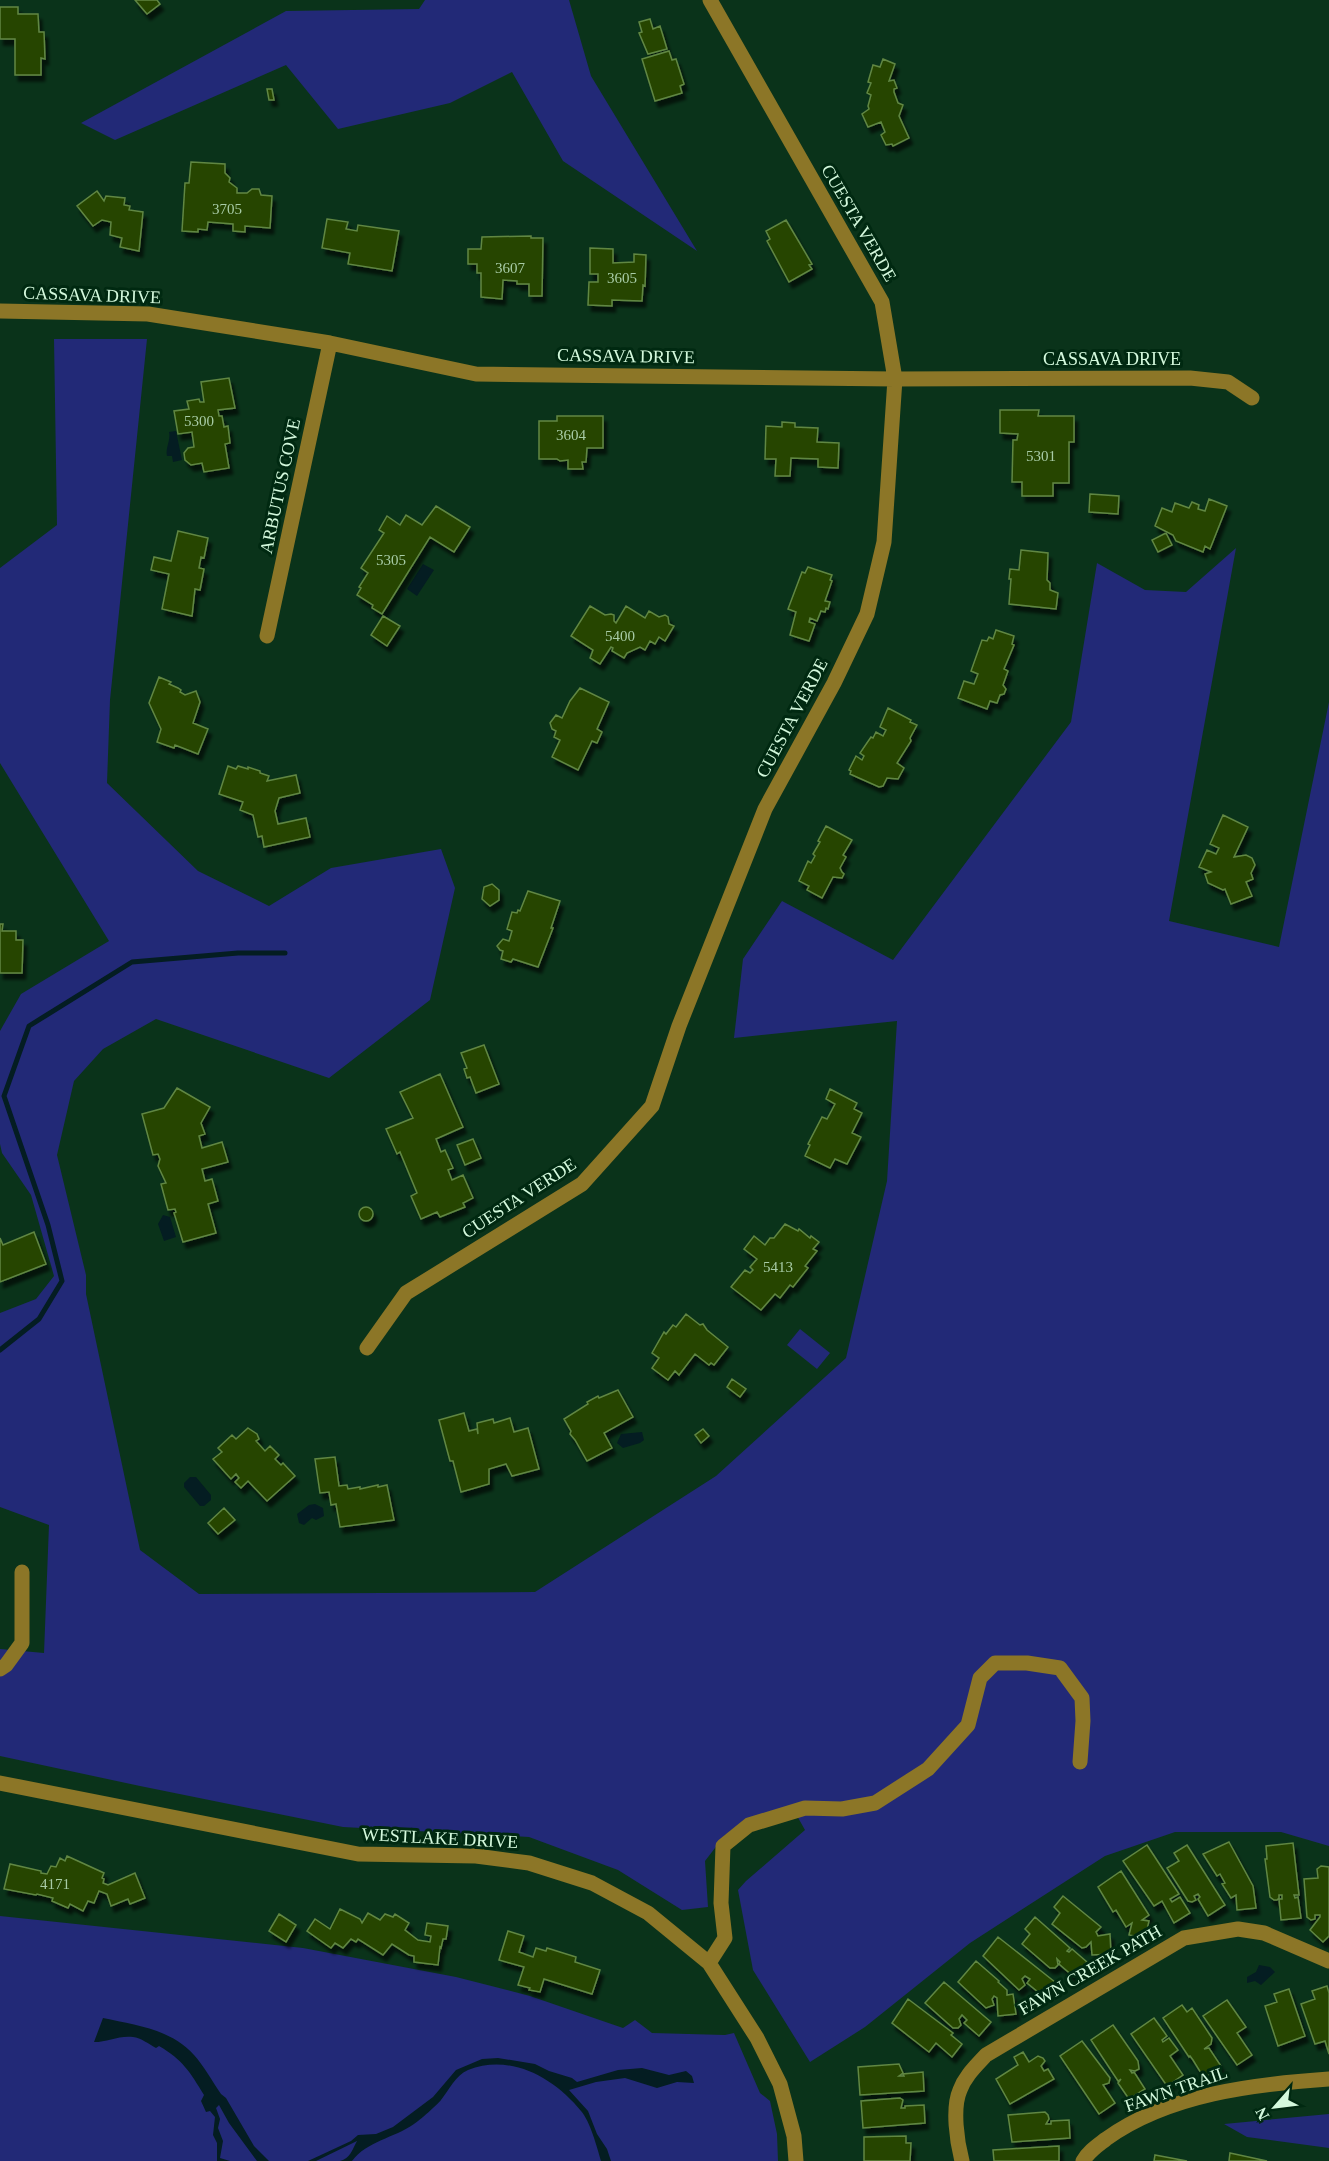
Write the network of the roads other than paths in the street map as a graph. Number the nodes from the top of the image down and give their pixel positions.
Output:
1 (710, 0) edge
2 (0, 311) edge
3 (330, 343) junction
4 (895, 379) junction
5 (1252, 398) dead end
6 (267, 636) dead end
7 (367, 1348) dead end
8 (22, 1572) dead end
9 (0, 1669) edge
10 (1080, 1762) dead end
11 (0, 1783) edge
12 (1329, 1961) edge
13 (709, 1963) junction
14 (1329, 2079) edge
15 (796, 2161) edge
16 (962, 2161) edge
17 (1083, 2161) edge

1 - 4 street, CUESTA VERDE
2 - 3 street, CASSAVA DRIVE
3 - 4 street, CASSAVA DRIVE
3 - 6 street, ARBUTUS COVE
4 - 5 street, CASSAVA DRIVE
4 - 7 street, CUESTA VERDE
8 - 9 street
10 - 13 street
11 - 13 street, WESTLAKE DRIVE
12 - 16 street, FAWN CREEK PATH
13 - 15 street, WESTLAKE DRIVE
14 - 17 street, FAWN TRAIL

